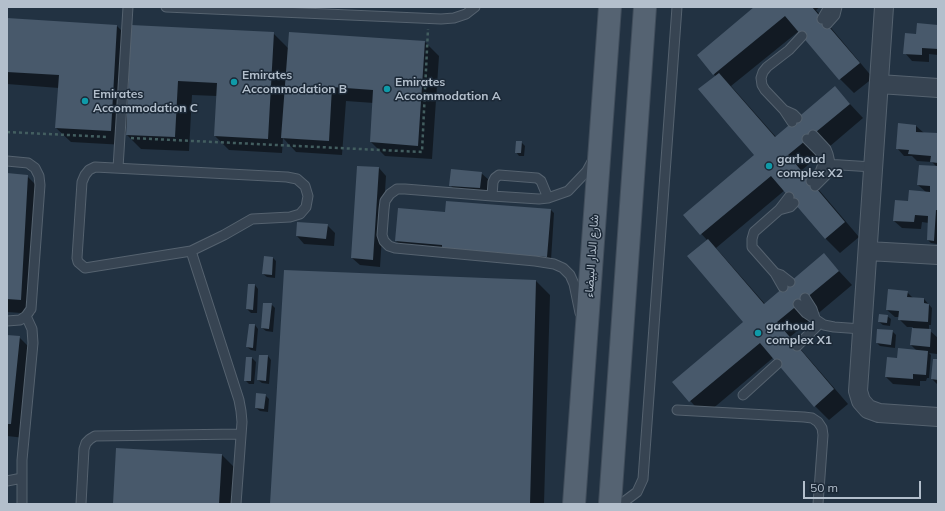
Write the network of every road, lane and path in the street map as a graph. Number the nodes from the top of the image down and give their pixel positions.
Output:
1 (128, 7) edge
2 (166, 7) edge
3 (475, 7) edge
4 (610, 7) edge
5 (645, 7) edge
6 (677, 7) edge
7 (829, 7) edge
8 (837, 7) edge
9 (884, 7) edge
10 (223, 8) edge
11 (237, 9) edge
12 (428, 19) junction
13 (804, 39) dead end
14 (879, 84) junction
15 (938, 88) edge
16 (795, 120) dead end
17 (7, 132) edge
18 (120, 137) junction
19 (810, 137) dead end
20 (600, 144) junction
21 (7, 161) edge
22 (826, 164) junction
23 (874, 167) junction
24 (118, 168) junction
25 (813, 184) dead end
26 (492, 196) junction
27 (792, 200) dead end
28 (542, 202) junction
29 (191, 251) junction
30 (868, 251) junction
31 (938, 255) edge
32 (787, 284) dead end
33 (802, 301) dead end
34 (26, 316) junction
35 (7, 321) edge
36 (821, 322) junction
37 (862, 329) junction
38 (586, 341) junction
39 (797, 346) dead end
40 (777, 364) dead end
41 (743, 395) dead end
42 (676, 410) dead end
43 (938, 417) edge
44 (241, 434) junction
45 (22, 478) junction
46 (7, 481) edge
47 (22, 504) edge
48 (82, 504) edge
49 (236, 504) edge
50 (574, 504) edge
51 (610, 504) edge
52 (621, 504) edge
53 (818, 504) edge

1 - 18 lane
2 - 10 lane
3 - 12 lane
4 - 20 main road, شارع الدار البيضاء
5 - 51 main road
6 - 52 lane
7 - 8 lane
9 - 14 street
10 - 11 lane
11 - 12 lane
12 - 18 path
13 - 16 lane
14 - 15 street
14 - 23 street
17 - 18 path
18 - 24 lane
19 - 22 lane
20 - 28 lane
20 - 38 main road, شارع الدار البيضاء
21 - 34 lane
22 - 23 lane
22 - 25 lane
23 - 30 street
24 - 29 lane
24 - 29 lane
26 - 28 lane
26 - 28 lane
26 - 38 lane
27 - 32 lane
29 - 44 lane
30 - 31 street
30 - 37 street
33 - 36 lane
34 - 35 lane
34 - 45 lane
36 - 37 lane
36 - 39 lane
37 - 43 street
38 - 50 main road, شارع الدار البيضاء
40 - 41 lane
42 - 53 lane
44 - 48 lane
44 - 49 lane
45 - 46 lane
45 - 47 lane

